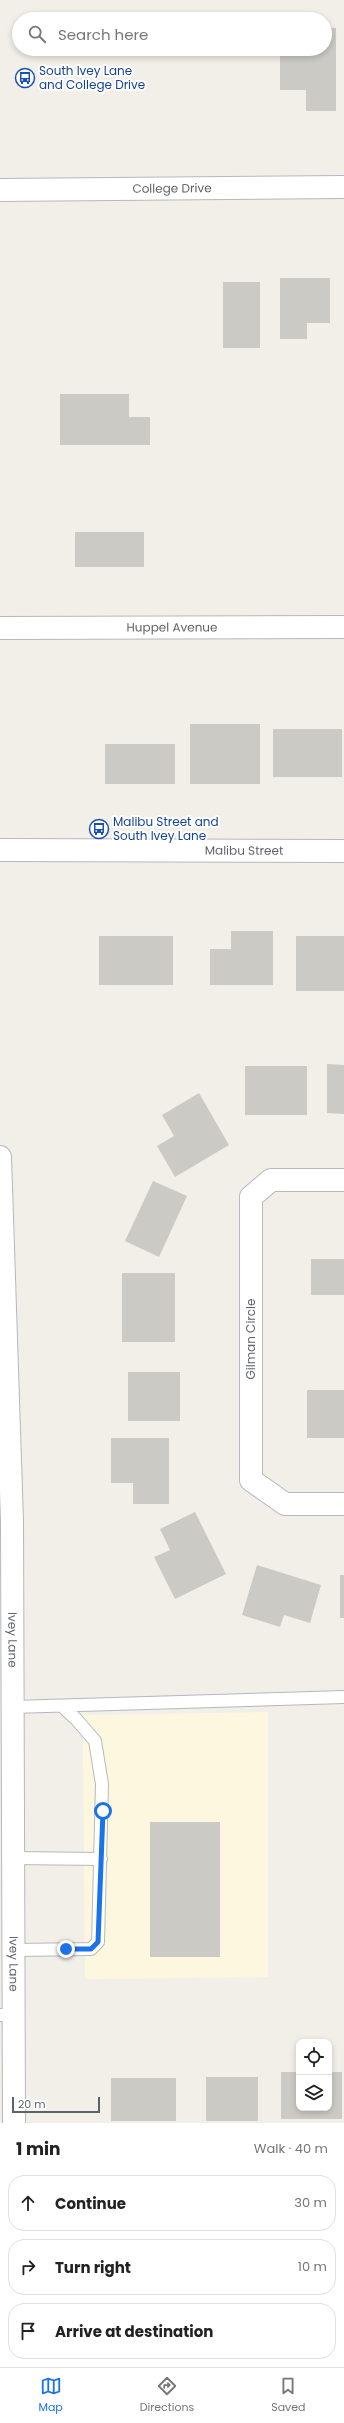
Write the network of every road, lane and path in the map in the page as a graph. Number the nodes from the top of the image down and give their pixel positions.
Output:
1 (344, 187) edge
2 (0, 190) edge
3 (344, 626) edge
4 (0, 628) edge
5 (0, 850) edge
6 (344, 851) edge
7 (0, 1157) edge
8 (344, 1180) edge
9 (2, 1266) edge
10 (6, 1490) edge
11 (344, 1504) edge
12 (344, 1697) edge
13 (62, 1706) junction
14 (12, 1707) junction
15 (12, 1858) junction
16 (101, 1859) junction
17 (12, 1950) junction
18 (6, 2015) edge
19 (14, 2123) edge

1 - 2 street, College Drive
3 - 4 street, Huppel Avenue
5 - 6 street, Malibu Street
7 - 9 street, Ivey Lane
8 - 11 street, Gilman Circle
9 - 10 street, Ivey Lane
10 - 14 street, Ivey Lane
12 - 13 lane
13 - 14 lane
13 - 16 lane
14 - 15 street, Ivey Lane
15 - 16 lane
15 - 17 street, Ivey Lane
16 - 17 lane
17 - 18 street, Ivey Lane
18 - 19 street, Ivey Lane

